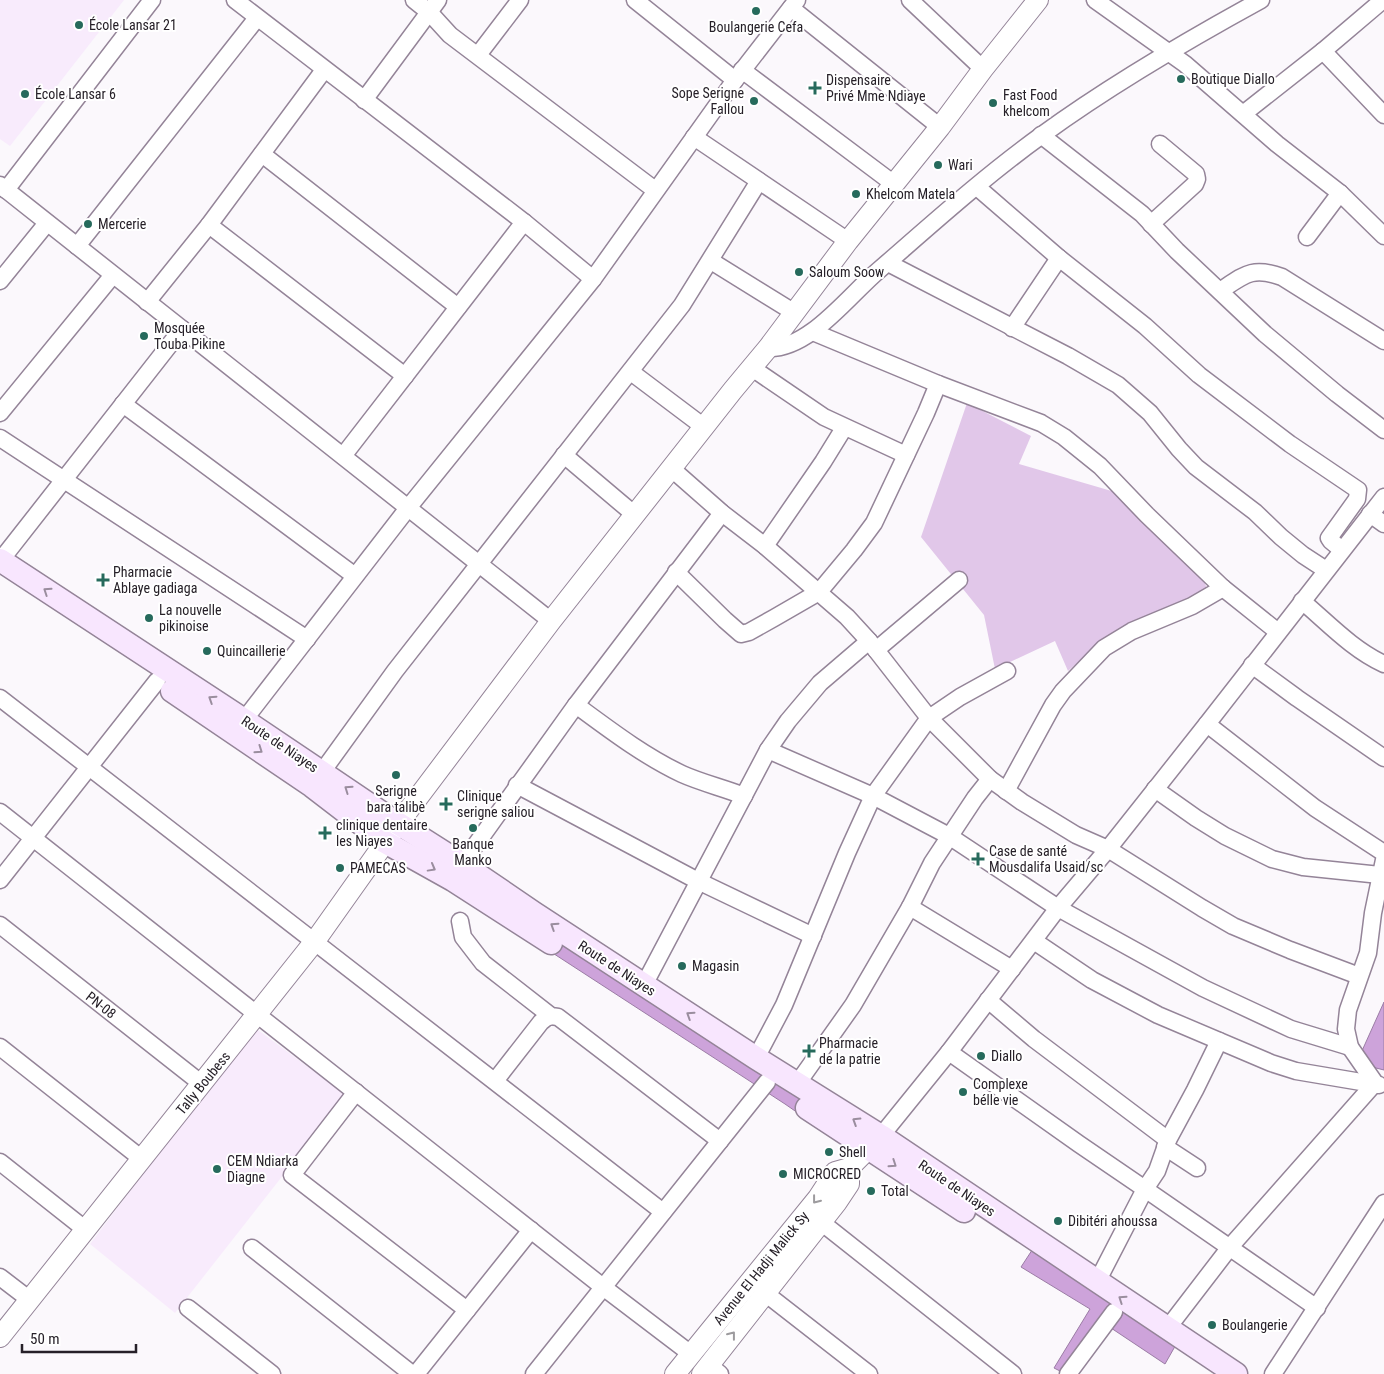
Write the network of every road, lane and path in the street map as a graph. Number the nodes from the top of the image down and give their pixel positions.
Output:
1 (152, 0) edge
2 (235, 0) edge
3 (414, 0) edge
4 (520, 0) edge
5 (635, 0) edge
6 (910, 0) edge
7 (1038, 0) edge
8 (1261, 0) edge
9 (1383, 0) edge
10 (1102, 2) edge
11 (794, 4) edge
12 (433, 6) edge
13 (257, 18) junction
14 (1169, 51) junction
15 (1323, 51) junction
16 (478, 55) junction
17 (984, 69) junction
18 (324, 70) junction
19 (738, 75) junction
20 (364, 100) junction
21 (1243, 114) junction
22 (1384, 115) edge
23 (940, 127) junction
24 (1041, 135) junction
25 (694, 137) junction
26 (1160, 144) dead end
27 (262, 154) junction
28 (760, 181) junction
29 (894, 184) junction
30 (3, 187) edge
31 (977, 187) junction
32 (655, 190) junction
33 (1340, 193) junction
34 (47, 222) junction
35 (524, 222) junction
36 (1151, 224) junction
37 (209, 225) junction
38 (1384, 236) edge
39 (1307, 237) dead end
40 (848, 241) junction
41 (77, 246) junction
42 (1059, 258) junction
43 (711, 261) junction
44 (888, 263) junction
45 (113, 274) junction
46 (593, 279) junction
47 (0, 281) edge
48 (1220, 292) junction
49 (147, 302) junction
50 (458, 307) junction
51 (795, 313) junction
52 (1012, 328) junction
53 (182, 329) junction
54 (813, 332) junction
55 (1384, 341) edge
56 (768, 348) junction
57 (752, 368) junction
58 (631, 372) junction
59 (405, 376) junction
60 (938, 384) junction
61 (123, 404) junction
62 (0, 413) edge
63 (704, 427) junction
64 (844, 428) junction
65 (1384, 430) edge
66 (0, 438) edge
67 (564, 455) junction
68 (343, 456) junction
69 (906, 456) junction
70 (672, 469) junction
71 (65, 480) junction
72 (1384, 497) edge
73 (408, 508) junction
74 (722, 513) junction
75 (1370, 514) junction
76 (635, 515) junction
77 (1384, 524) edge
78 (765, 546) junction
79 (1342, 550) junction
80 (479, 564) junction
81 (0, 566) edge
82 (1326, 570) junction
83 (676, 572) junction
84 (356, 576) junction
85 (959, 580) dead end
86 (1223, 588) junction
87 (818, 592) junction
88 (1302, 601) junction
89 (551, 621) junction
90 (1278, 632) junction
91 (307, 639) junction
92 (873, 645) junction
93 (1384, 664) edge
94 (1252, 665) junction
95 (1007, 671) dead end
96 (157, 681) junction
97 (0, 698) edge
98 (576, 705) junction
99 (929, 718) junction
100 (244, 720) junction
101 (1207, 724) junction
102 (768, 750) junction
103 (1384, 758) edge
104 (90, 767) junction
105 (322, 772) junction
106 (990, 779) junction
107 (517, 785) junction
108 (1155, 789) junction
109 (1006, 791) junction
110 (744, 796) junction
111 (873, 796) junction
112 (0, 812) edge
113 (398, 824) junction
114 (949, 836) junction
115 (33, 838) junction
116 (385, 842) junction
117 (1108, 849) junction
118 (1384, 853) edge
119 (462, 864) junction
120 (1382, 868) edge
121 (0, 880) edge
122 (698, 881) junction
123 (910, 907) junction
124 (1058, 908) junction
125 (460, 921) dead end
126 (0, 925) edge
127 (813, 936) junction
128 (316, 941) junction
129 (1034, 941) junction
130 (1012, 969) junction
131 (1359, 976) junction
132 (644, 985) junction
133 (988, 1000) junction
134 (257, 1014) junction
135 (551, 1016) junction
136 (1219, 1040) junction
137 (0, 1047) edge
138 (1350, 1047) junction
139 (949, 1052) junction
140 (756, 1058) junction
141 (495, 1081) junction
142 (766, 1082) junction
143 (202, 1084) junction
144 (797, 1084) junction
145 (1380, 1085) edge
146 (356, 1092) junction
147 (720, 1141) junction
148 (875, 1142) junction
149 (1167, 1143) junction
150 (142, 1159) junction
151 (0, 1162) edge
152 (849, 1168) junction
153 (1197, 1168) dead end
154 (1145, 1189) junction
155 (1384, 1203) edge
156 (663, 1212) junction
157 (821, 1222) junction
158 (86, 1230) junction
159 (531, 1230) junction
160 (252, 1248) dead end
161 (1230, 1248) junction
162 (0, 1277) edge
163 (1097, 1282) junction
164 (603, 1287) junction
165 (765, 1293) junction
166 (30, 1300) junction
167 (188, 1308) dead end
168 (1317, 1308) junction
169 (467, 1310) junction
170 (1114, 1312) junction
171 (1167, 1329) junction
172 (0, 1337) edge
173 (691, 1354) junction
174 (263, 1371) edge
175 (710, 1371) edge
176 (412, 1374) edge
177 (416, 1374) edge
178 (534, 1374) edge
179 (675, 1374) edge
180 (869, 1374) edge
181 (1012, 1374) edge
182 (1068, 1374) edge
183 (1210, 1374) edge
184 (1236, 1374) edge
185 (1273, 1374) edge

1 - 30 street
2 - 13 street
3 - 12 street
4 - 16 street
5 - 19 street
6 - 17 street
7 - 17 street, Tally Boubess
8 - 14 street
9 - 15 street
10 - 14 street
11 - 19 street
11 - 23 street
12 - 16 street
12 - 20 street
13 - 18 street
13 - 41 street
14 - 21 street
14 - 24 street
15 - 21 street
15 - 22 street
16 - 32 street
17 - 23 street, Tally Boubess
18 - 20 street
18 - 27 street
19 - 25 street
19 - 29 street
20 - 35 street
21 - 33 street
23 - 29 street, Tally Boubess
24 - 31 street
24 - 36 street
25 - 28 street
25 - 32 street
26 - 36 street
27 - 37 street
27 - 50 street
28 - 40 street
28 - 43 street
29 - 40 street, Tally Boubess
30 - 34 street
31 - 42 street
31 - 44 street
32 - 46 street
33 - 38 street
33 - 39 street
34 - 41 street
34 - 47 street
35 - 46 street
35 - 50 street
36 - 48 street
37 - 49 street
37 - 59 street
40 - 51 street, Tally Boubess
41 - 45 street
42 - 52 street
42 - 79 street
43 - 51 street
43 - 58 street
44 - 52 street
44 - 54 street
45 - 49 street
45 - 62 street
46 - 73 street
48 - 55 street
48 - 65 street
49 - 53 street
50 - 59 street
51 - 56 street, Tally Boubess
52 - 82 street
53 - 61 street
53 - 68 street
54 - 56 street
54 - 60 street
56 - 57 street, Tally Boubess
57 - 63 street, Tally Boubess
57 - 64 street
58 - 63 street
58 - 67 street
59 - 68 street
60 - 69 street
60 - 86 street
61 - 71 street
61 - 84 street
63 - 70 street, Tally Boubess
64 - 69 street
64 - 78 street
66 - 71 street
67 - 76 street
67 - 80 street
68 - 73 street
69 - 87 street
70 - 74 street
70 - 76 street, Tally Boubess
71 - 81 street
71 - 91 street
72 - 75 street
73 - 80 street
73 - 84 street
74 - 78 street
74 - 83 street
75 - 77 street
75 - 79 street
76 - 89 street, Tally Boubess
78 - 87 street
79 - 82 street
80 - 89 street
80 - 105 street
81 - 96 main road, Route de Niayes
100 -> 81 main road, Route de Niayes
82 - 88 street
83 - 87 street
83 - 98 street
84 - 91 street
85 - 92 street
86 - 90 street
86 - 109 street
87 - 92 street
88 - 90 street
88 - 93 street
89 - 113 street, Tally Boubess
90 - 94 street
91 - 100 street
92 - 99 street
92 - 102 street
94 - 101 street
94 - 103 street
95 - 99 street
96 - 104 street
96 -> 116 main road, Route de Niayes
97 - 104 street
98 - 107 street
98 - 110 street
99 - 106 street
99 - 111 street
100 - 105 main road, Route de Niayes
101 - 108 street
101 - 118 street
102 - 110 street
102 - 111 street
104 - 115 street
104 - 128 street
113 -> 105 main road, Route de Niayes
106 - 109 street
106 - 114 street
107 - 119 street
107 - 122 street
108 - 117 street
108 - 120 street
109 - 117 street
110 - 122 street
111 - 114 street
111 - 127 street
112 - 115 street
113 - 116 street, Tally Boubess
113 - 119 main road, Route de Niayes
114 - 123 street
114 - 124 street
115 - 121 street
115 - 134 street
116 - 128 street, Tally Boubess
116 -> 142 main road, Route de Niayes
117 - 124 street
117 - 131 street
132 -> 119 main road, Route de Niayes
120 - 131 street
122 - 127 street
122 - 132 street
123 - 130 street
123 - 144 street
124 - 129 street
124 - 138 street
125 - 135 street
126 - 143 street, PN-08
127 - 140 street
128 - 134 street, Tally Boubess
128 - 141 street
129 - 130 street
129 - 136 street
130 - 133 street
131 - 138 street
140 -> 132 main road, Route de Niayes
133 - 139 street
133 - 149 street
134 - 143 street, Tally Boubess
134 - 146 street
135 - 141 street
135 - 147 street
136 - 145 street
136 - 149 street
137 - 150 street
138 - 145 street
139 - 148 street
139 - 154 street
140 - 144 main road, Route de Niayes
141 - 156 street
142 - 147 street
142 - 148 main road, Route de Niayes
143 - 150 street, Tally Boubess
148 -> 144 main road, Route de Niayes
145 - 161 street
146 - 159 street
146 - 169 street
147 - 156 street
148 - 152 street, Avenue El Hadji Malick Sy
148 - 163 main road, Route de Niayes
148 -> 170 main road, Route de Niayes
149 - 153 street
149 - 154 street
150 - 158 street, Tally Boubess
151 - 158 street
152 - 157 street, Avenue El Hadji Malick Sy
152 -> 173 street, Avenue El Hadji Malick Sy
154 - 161 street
154 - 163 street
155 - 168 street
156 - 164 street
157 - 165 street, Avenue El Hadji Malick Sy
157 - 181 street
158 - 166 street, Tally Boubess
159 - 164 street
159 - 169 street
160 - 176 street
161 - 168 street
161 - 171 street
162 - 166 street
171 -> 163 main road, Route de Niayes
164 - 173 street
164 - 178 street
175 -> 165 street, Avenue El Hadji Malick Sy
165 - 180 street
166 - 172 street, Tally Boubess
167 - 174 street
168 - 185 street
169 - 177 street
170 - 182 street
170 - 183 main road, Route de Niayes
171 - 184 main road, Route de Niayes
173 - 179 street, Avenue El Hadji Malick Sy

